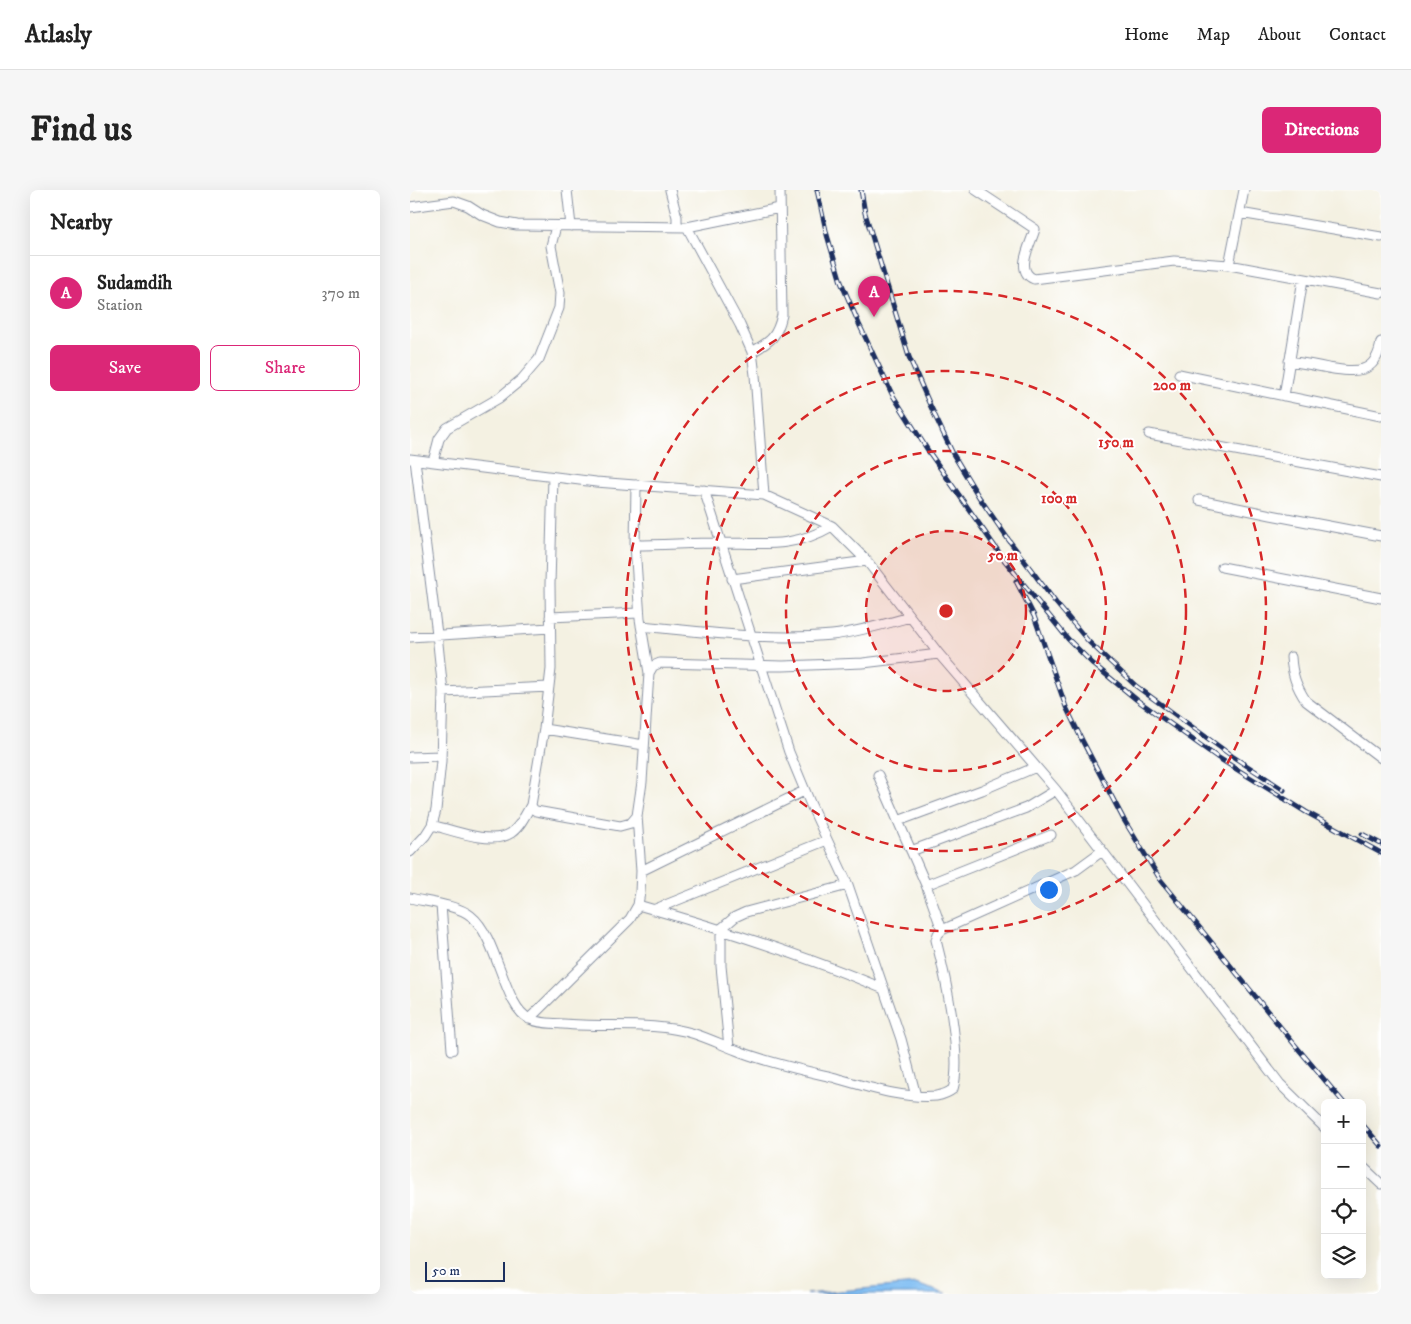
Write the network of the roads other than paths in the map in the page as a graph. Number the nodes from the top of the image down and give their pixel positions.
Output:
1 (567, 190) edge
2 (670, 190) edge
3 (780, 190) edge
4 (976, 190) edge
5 (1244, 190) edge
6 (410, 207) edge
7 (780, 208) junction
8 (1240, 213) junction
9 (556, 226) junction
10 (571, 226) junction
11 (682, 227) junction
12 (1381, 236) edge
13 (1230, 265) junction
14 (1303, 279) junction
15 (1381, 293) edge
16 (1381, 345) edge
17 (752, 352) junction
18 (1289, 361) junction
19 (1179, 374) dead end
20 (1284, 396) junction
21 (1381, 416) edge
22 (1149, 434) dead end
23 (413, 460) edge
24 (433, 462) junction
25 (553, 477) junction
26 (1381, 477) edge
27 (636, 485) junction
28 (704, 490) junction
29 (764, 495) junction
30 (1199, 500) dead end
31 (832, 526) junction
32 (1381, 536) edge
33 (721, 543) junction
34 (635, 545) junction
35 (867, 561) junction
36 (1222, 566) dead end
37 (732, 580) junction
38 (1381, 598) edge
39 (640, 613) junction
40 (550, 617) junction
41 (910, 617) junction
42 (641, 626) junction
43 (550, 628) junction
44 (437, 634) junction
45 (410, 637) edge
46 (751, 637) junction
47 (939, 654) junction
48 (1291, 656) dead end
49 (760, 665) junction
50 (649, 673) junction
51 (549, 687) junction
52 (442, 692) junction
53 (544, 728) junction
54 (644, 745) junction
55 (441, 756) junction
56 (410, 757) edge
57 (1381, 758) edge
58 (1036, 767) junction
59 (878, 775) dead end
60 (1056, 790) junction
61 (804, 791) junction
62 (531, 805) junction
63 (637, 816) junction
64 (898, 821) junction
65 (432, 825) junction
66 (1052, 835) dead end
67 (827, 840) junction
68 (911, 851) junction
69 (1102, 851) junction
70 (410, 852) edge
71 (641, 871) junction
72 (848, 885) junction
73 (926, 885) junction
74 (410, 898) edge
75 (441, 905) junction
76 (638, 905) junction
77 (653, 910) junction
78 (721, 930) junction
79 (942, 930) junction
80 (884, 989) junction
81 (529, 1019) junction
82 (730, 1047) junction
83 (452, 1050) dead end
84 (916, 1096) junction
85 (1321, 1124) edge
86 (1366, 1170) edge
87 (1381, 1184) edge

1 - 10 street
2 - 11 street
3 - 7 street
4 - 13 street
5 - 8 street
6 - 9 street
7 - 11 street
7 - 17 street
8 - 12 street
8 - 13 street
9 - 10 street
9 - 24 street
10 - 11 street
11 - 17 street
13 - 14 street
14 - 15 street
14 - 18 street
16 - 18 street
17 - 29 street
18 - 20 street
19 - 20 street
20 - 21 street
22 - 26 street
23 - 24 street
23 - 44 street
24 - 25 street
25 - 27 street
25 - 40 street
27 - 28 street
27 - 34 street
28 - 29 street
28 - 33 street
29 - 31 street
30 - 32 street
31 - 33 street
31 - 35 street
33 - 34 street
33 - 37 street
34 - 39 street
35 - 37 street
35 - 41 street
36 - 38 street
37 - 46 street
39 - 40 street
39 - 42 street
40 - 43 street
41 - 46 street
41 - 47 street
42 - 46 street
42 - 50 street
43 - 44 street
43 - 51 street
44 - 45 street
44 - 52 street
46 - 49 street
47 - 49 street
47 - 58 street
48 - 57 street
49 - 50 street
49 - 61 street
50 - 54 street
51 - 52 street
51 - 53 street
52 - 55 street
53 - 54 street
53 - 62 street
54 - 63 street
55 - 56 street
55 - 65 street
58 - 60 street
58 - 64 street
59 - 64 street
60 - 68 street
60 - 69 street
61 - 67 street
61 - 71 street
62 - 63 street
62 - 65 street
63 - 71 street
64 - 68 street
65 - 70 street
66 - 73 street
67 - 72 street
67 - 77 street
68 - 73 street
69 - 79 street
69 - 85 street
71 - 76 street
72 - 78 street
72 - 80 street
73 - 79 street
74 - 75 street
75 - 81 street
75 - 83 street
76 - 77 street
76 - 81 street
77 - 78 street
78 - 80 street
78 - 82 street
79 - 84 street
80 - 84 street
81 - 82 street
82 - 84 street
86 - 87 street

